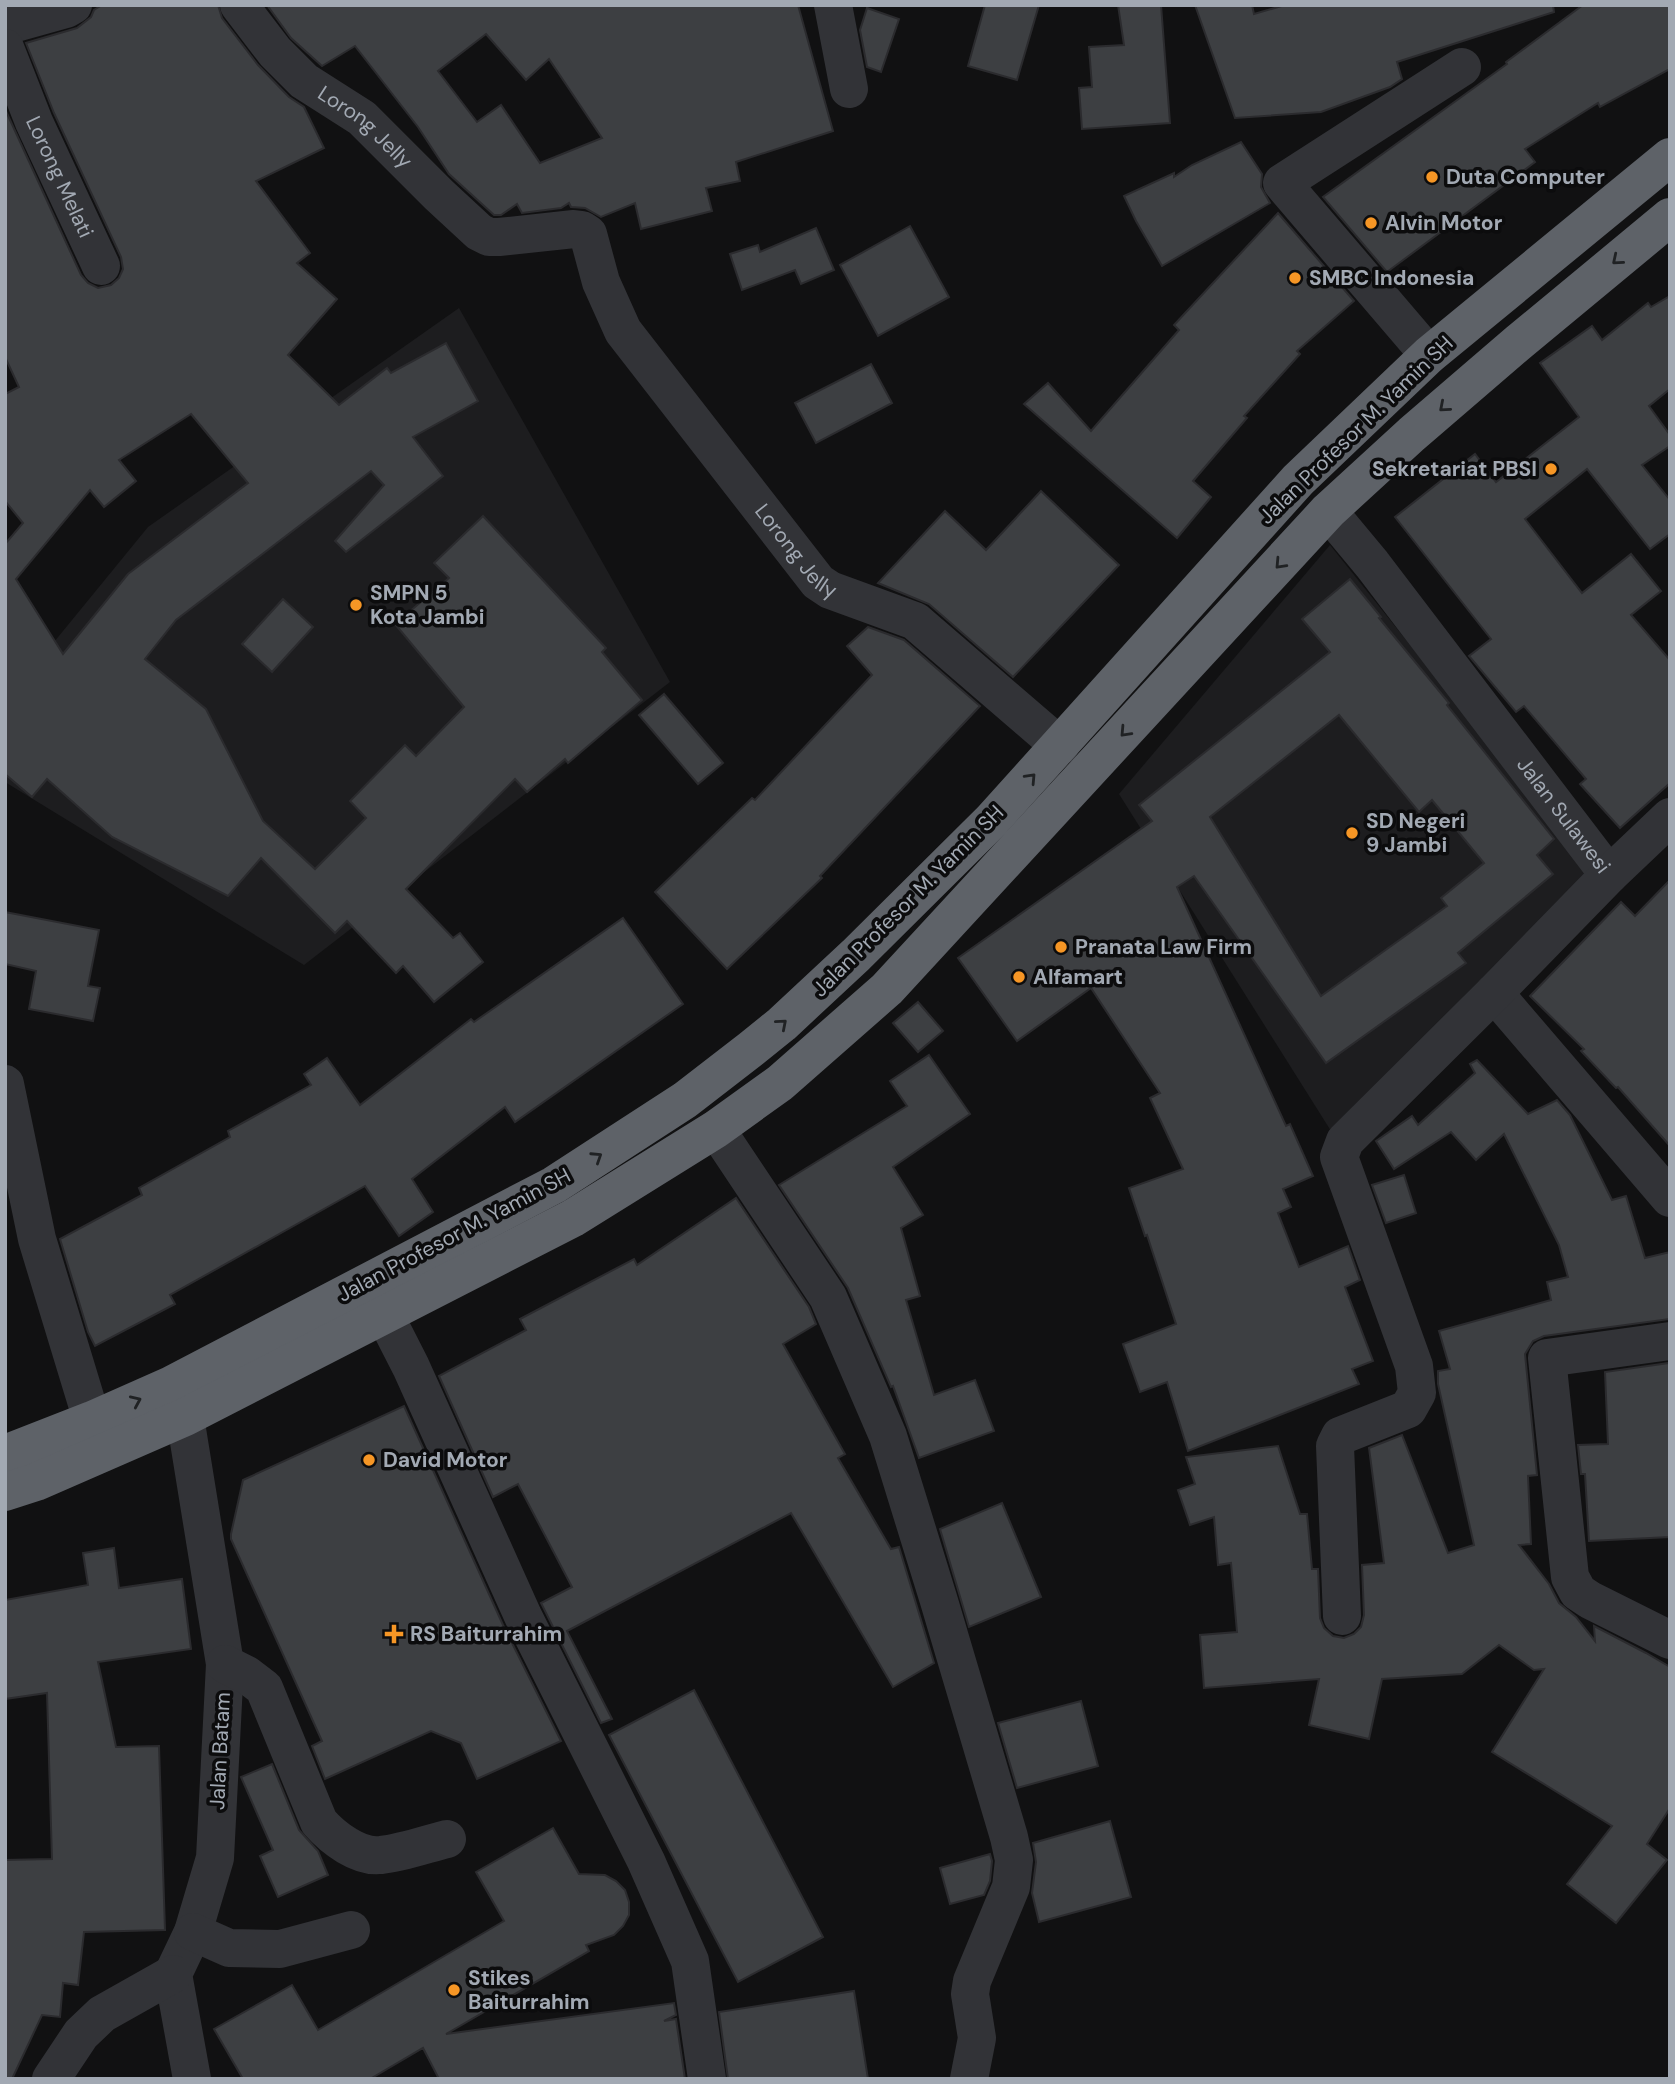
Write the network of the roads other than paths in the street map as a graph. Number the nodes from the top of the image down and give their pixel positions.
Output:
1 (73, 5) edge
2 (239, 5) edge
3 (833, 5) edge
4 (5, 26) edge
5 (5, 48) edge
6 (1462, 67) dead end
7 (849, 89) dead end
8 (1670, 156) edge
9 (1670, 216) edge
10 (101, 265) dead end
11 (1429, 355) junction
12 (1328, 511) junction
13 (1060, 746) junction
14 (1670, 817) edge
15 (1609, 875) junction
16 (1494, 993) junction
17 (751, 1049) junction
18 (780, 1083) junction
19 (5, 1084) edge
20 (716, 1129) junction
21 (1670, 1198) edge
22 (385, 1316) junction
23 (1670, 1341) edge
24 (185, 1417) junction
25 (92, 1420) junction
26 (5, 1454) edge
27 (5, 1492) edge
28 (1342, 1616) dead end
29 (1670, 1640) edge
30 (225, 1664) junction
31 (447, 1839) dead end
32 (351, 1930) dead end
33 (193, 1932) junction
34 (173, 1974) junction
35 (51, 2079) edge
36 (192, 2079) edge
37 (707, 2079) edge
38 (969, 2079) edge

1 - 4 street
2 - 13 street, Lorong Jelly
3 - 7 street
5 - 10 street, Lorong Melati
6 - 11 street
8 - 11 highway, Jalan Profesor M. Yamin SH
9 -> 12 highway, Jalan Profesor M. Yamin SH
11 - 13 highway, Jalan Profesor M. Yamin SH
12 - 15 street, Jalan Sulawesi
12 -> 18 highway, Jalan Profesor M. Yamin SH
17 -> 13 highway, Jalan Profesor M. Yamin SH
14 - 15 street
15 - 16 street, Jalan Sulawesi
16 - 21 street
16 - 28 street, Jalan Sulawesi
17 - 18 highway
25 -> 17 highway, Jalan Profesor M. Yamin SH
18 - 20 highway, Jalan Profesor M. Yamin SH
19 - 25 street
20 - 22 highway, Jalan Profesor M. Yamin SH
20 - 38 street
22 - 24 highway, Jalan Profesor M. Yamin SH
22 - 37 street
23 - 29 street
24 - 27 highway, Jalan Profesor M. Yamin SH
24 - 30 street, Jalan Batam
25 - 26 highway, Jalan Profesor M. Yamin SH
30 - 31 street
30 - 33 street, Jalan Batam
32 - 33 street
33 - 34 street, Jalan Batam
34 - 35 street
34 - 36 street

